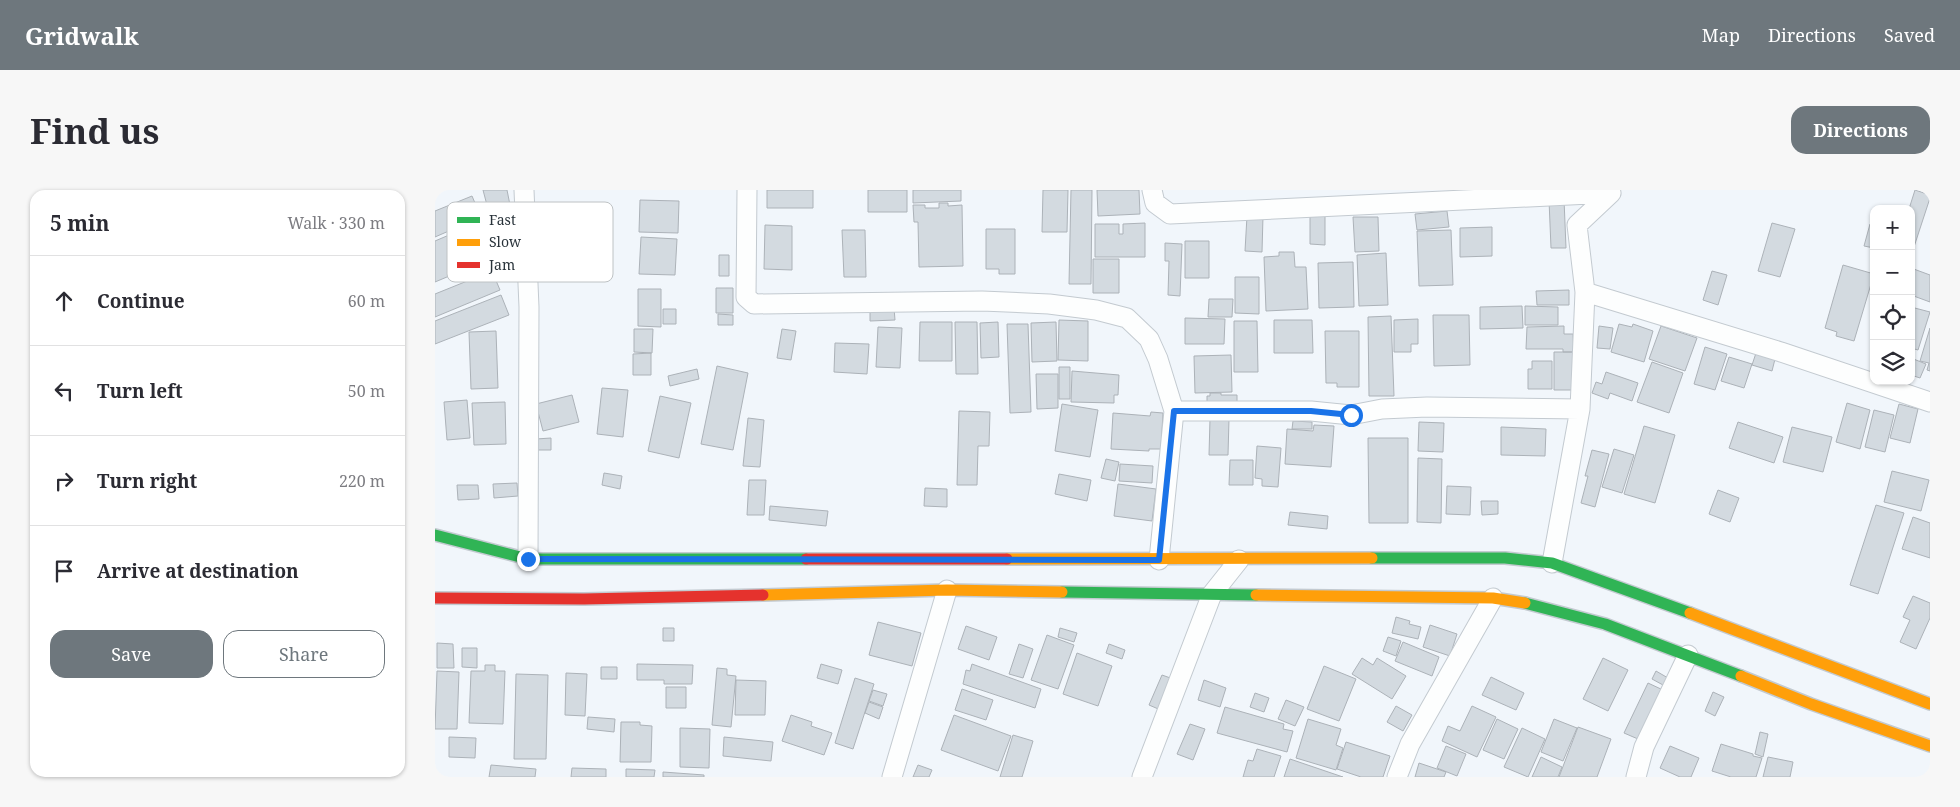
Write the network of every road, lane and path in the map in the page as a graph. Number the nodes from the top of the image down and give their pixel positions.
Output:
1 (747, 190) edge
2 (1152, 190) edge
3 (1611, 191) edge
4 (528, 282) edge
5 (1585, 292) junction
6 (1930, 402) edge
7 (1580, 409) junction
8 (1174, 411) junction
9 (435, 535) edge
10 (528, 559) junction
11 (1159, 560) junction
12 (1239, 560) junction
13 (1552, 564) junction
14 (947, 590) junction
15 (1212, 594) junction
16 (435, 598) edge
17 (1493, 598) junction
18 (1688, 655) junction
19 (1930, 704) edge
20 (1930, 746) edge
21 (892, 777) edge
22 (1142, 777) edge
23 (1397, 777) edge
24 (1636, 777) edge

1 - 8 street
2 - 3 street
3 - 5 street
4 - 10 street
5 - 6 street
5 - 7 street
7 - 8 street
7 - 13 street
8 - 11 street
9 - 10 street
10 - 11 street
11 - 12 street
12 - 13 street
12 - 15 street
13 - 19 street
14 - 15 street
14 - 16 street
14 - 21 street
15 - 17 street
15 - 22 street
17 - 18 street
17 - 23 street
18 - 20 street
18 - 24 street

